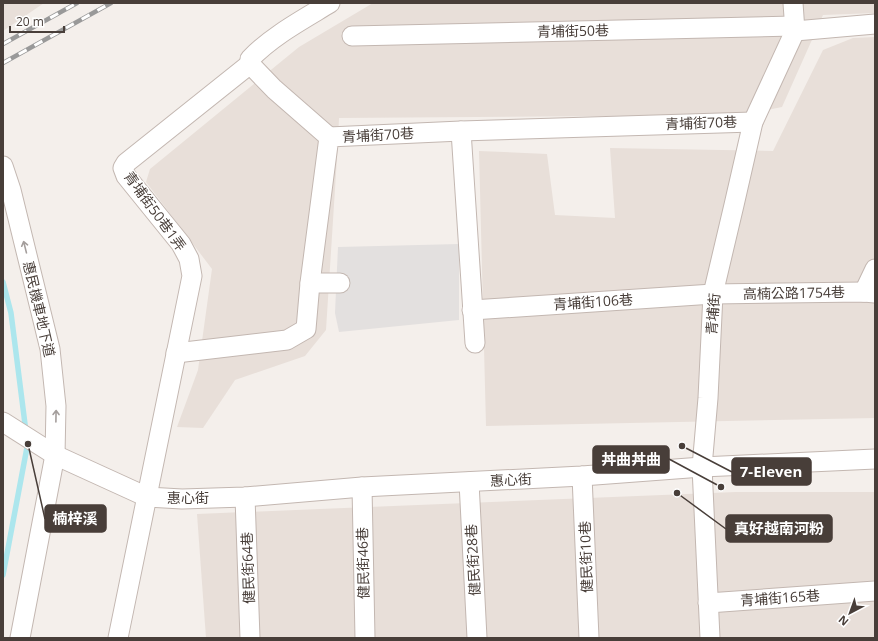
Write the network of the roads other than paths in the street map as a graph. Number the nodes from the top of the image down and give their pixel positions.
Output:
1 (330, 3) edge
2 (792, 3) edge
3 (875, 24) edge
4 (794, 28) junction
5 (352, 36) dead end
6 (250, 64) junction
7 (752, 122) junction
8 (461, 131) junction
9 (329, 137) junction
10 (3, 166) edge
11 (875, 269) edge
12 (310, 283) junction
13 (340, 283) dead end
14 (869, 292) edge
15 (713, 294) junction
16 (472, 310) junction
17 (475, 343) dead end
18 (176, 353) junction
19 (3, 422) edge
20 (55, 455) junction
21 (875, 459) edge
22 (702, 467) junction
23 (582, 476) junction
24 (469, 482) junction
25 (362, 488) junction
26 (147, 497) junction
27 (245, 497) junction
28 (875, 591) edge
29 (708, 603) junction
30 (20, 638) edge
31 (118, 638) edge
32 (250, 638) edge
33 (365, 638) edge
34 (477, 638) edge
35 (589, 638) edge
36 (710, 638) edge

1 - 6 street
2 - 4 street
3 - 4 street, 青埔街50巷
4 - 5 street, 青埔街50巷
4 - 7 street, 青埔街
6 - 9 street
6 - 18 street, 青埔街50巷1弄
7 - 8 street, 青埔街70巷
7 - 15 street, 青埔街
8 - 9 street, 青埔街70巷
8 - 16 street
9 - 12 street, 青埔街70巷
20 -> 10 street, 惠民機車地下道
11 - 14 street
12 - 13 street
12 - 18 street, 青埔街70巷
14 - 15 street, 高楠公路1754巷
15 - 16 street, 青埔街106巷
15 - 22 street, 青埔街
16 - 17 street
18 - 26 street, 青埔街50巷1弄
19 - 20 street
20 - 26 street
20 - 30 street, 惠民機車地下道
21 - 22 street, 惠心街
22 - 23 street, 惠心街
22 - 29 street, 青埔街
23 - 24 street, 惠心街
23 - 35 street, 健民街10巷
24 - 25 street, 惠心街
24 - 34 street, 健民街28巷
25 - 27 street, 惠心街
25 - 33 street, 健民街46巷
26 - 27 street, 惠心街
26 - 31 street, 青埔街50巷1弄
27 - 32 street, 健民街64巷
28 - 29 street, 青埔街165巷
29 - 36 street, 青埔街

